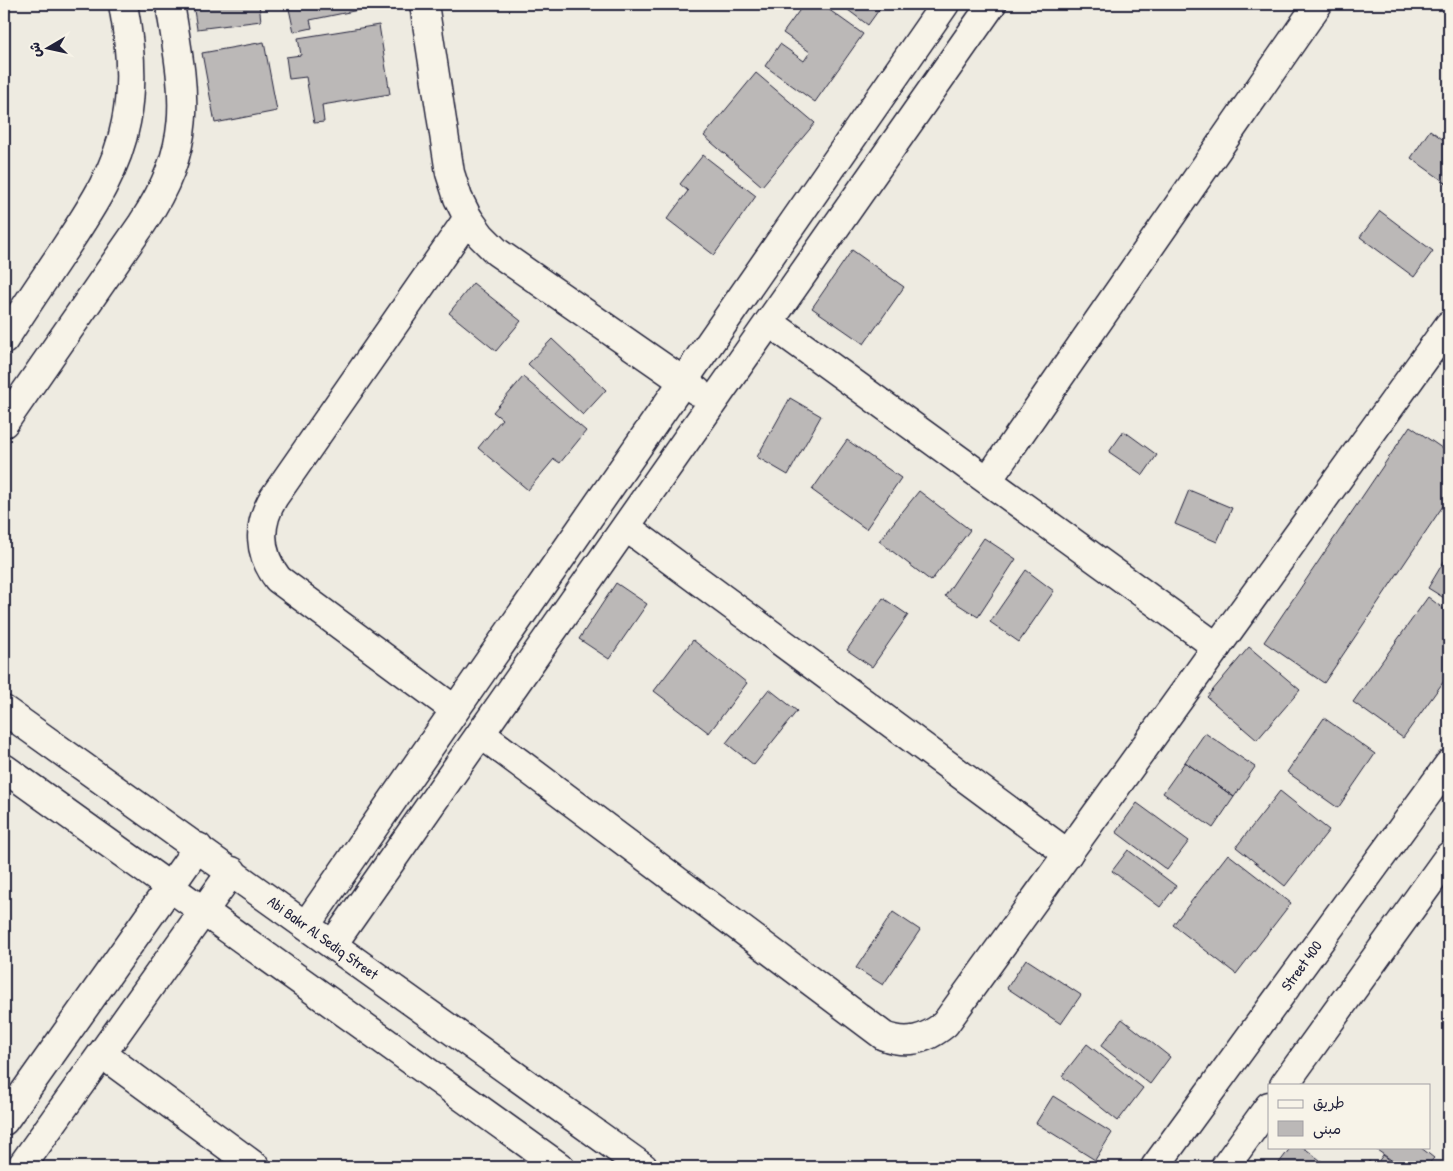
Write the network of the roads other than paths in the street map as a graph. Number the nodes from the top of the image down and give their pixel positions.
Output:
1 (124, 4) edge
2 (170, 4) edge
3 (424, 4) edge
4 (945, 4) edge
5 (992, 4) edge
6 (1318, 4) edge
7 (468, 218) junction
8 (769, 322) junction
9 (1449, 325) edge
10 (4, 340) edge
11 (683, 381) junction
12 (714, 402) junction
13 (4, 423) edge
14 (988, 480) junction
15 (626, 527) junction
16 (1217, 647) junction
17 (4, 710) edge
18 (455, 710) junction
19 (481, 734) junction
20 (1449, 764) edge
21 (4, 768) edge
22 (198, 847) junction
23 (1068, 854) junction
24 (1449, 856) edge
25 (232, 871) junction
26 (170, 887) junction
27 (204, 911) junction
28 (306, 925) junction
29 (333, 944) junction
30 (102, 1054) junction
31 (1285, 1084) edge
32 (1268, 1107) edge
33 (4, 1121) edge
34 (20, 1167) edge
35 (256, 1167) edge
36 (560, 1167) edge
37 (643, 1167) edge
38 (1155, 1167) edge
39 (1225, 1167) edge

1 - 10 street
2 - 13 street
3 - 7 street
4 - 11 street
5 - 8 street
6 - 14 street
7 - 11 street
7 - 18 street
8 - 12 street
8 - 14 street
9 - 16 street
11 - 12 street
11 - 18 street
12 - 15 street
14 - 16 street
15 - 19 street
15 - 23 street
16 - 23 street
17 - 22 street, Abi Bakr Al Sediq Street
18 - 28 street
19 - 23 street
19 - 29 street
20 - 38 street, Street 400
21 - 26 street
22 - 25 street, Abi Bakr Al Sediq Street
22 - 26 street
24 - 31 street
25 - 27 street
25 - 28 street, Abi Bakr Al Sediq Street
26 - 27 street
26 - 33 street
27 - 30 street
27 - 36 street
28 - 29 street, Abi Bakr Al Sediq Street
29 - 37 street, Abi Bakr Al Sediq Street
30 - 34 street
30 - 35 street
32 - 39 street

